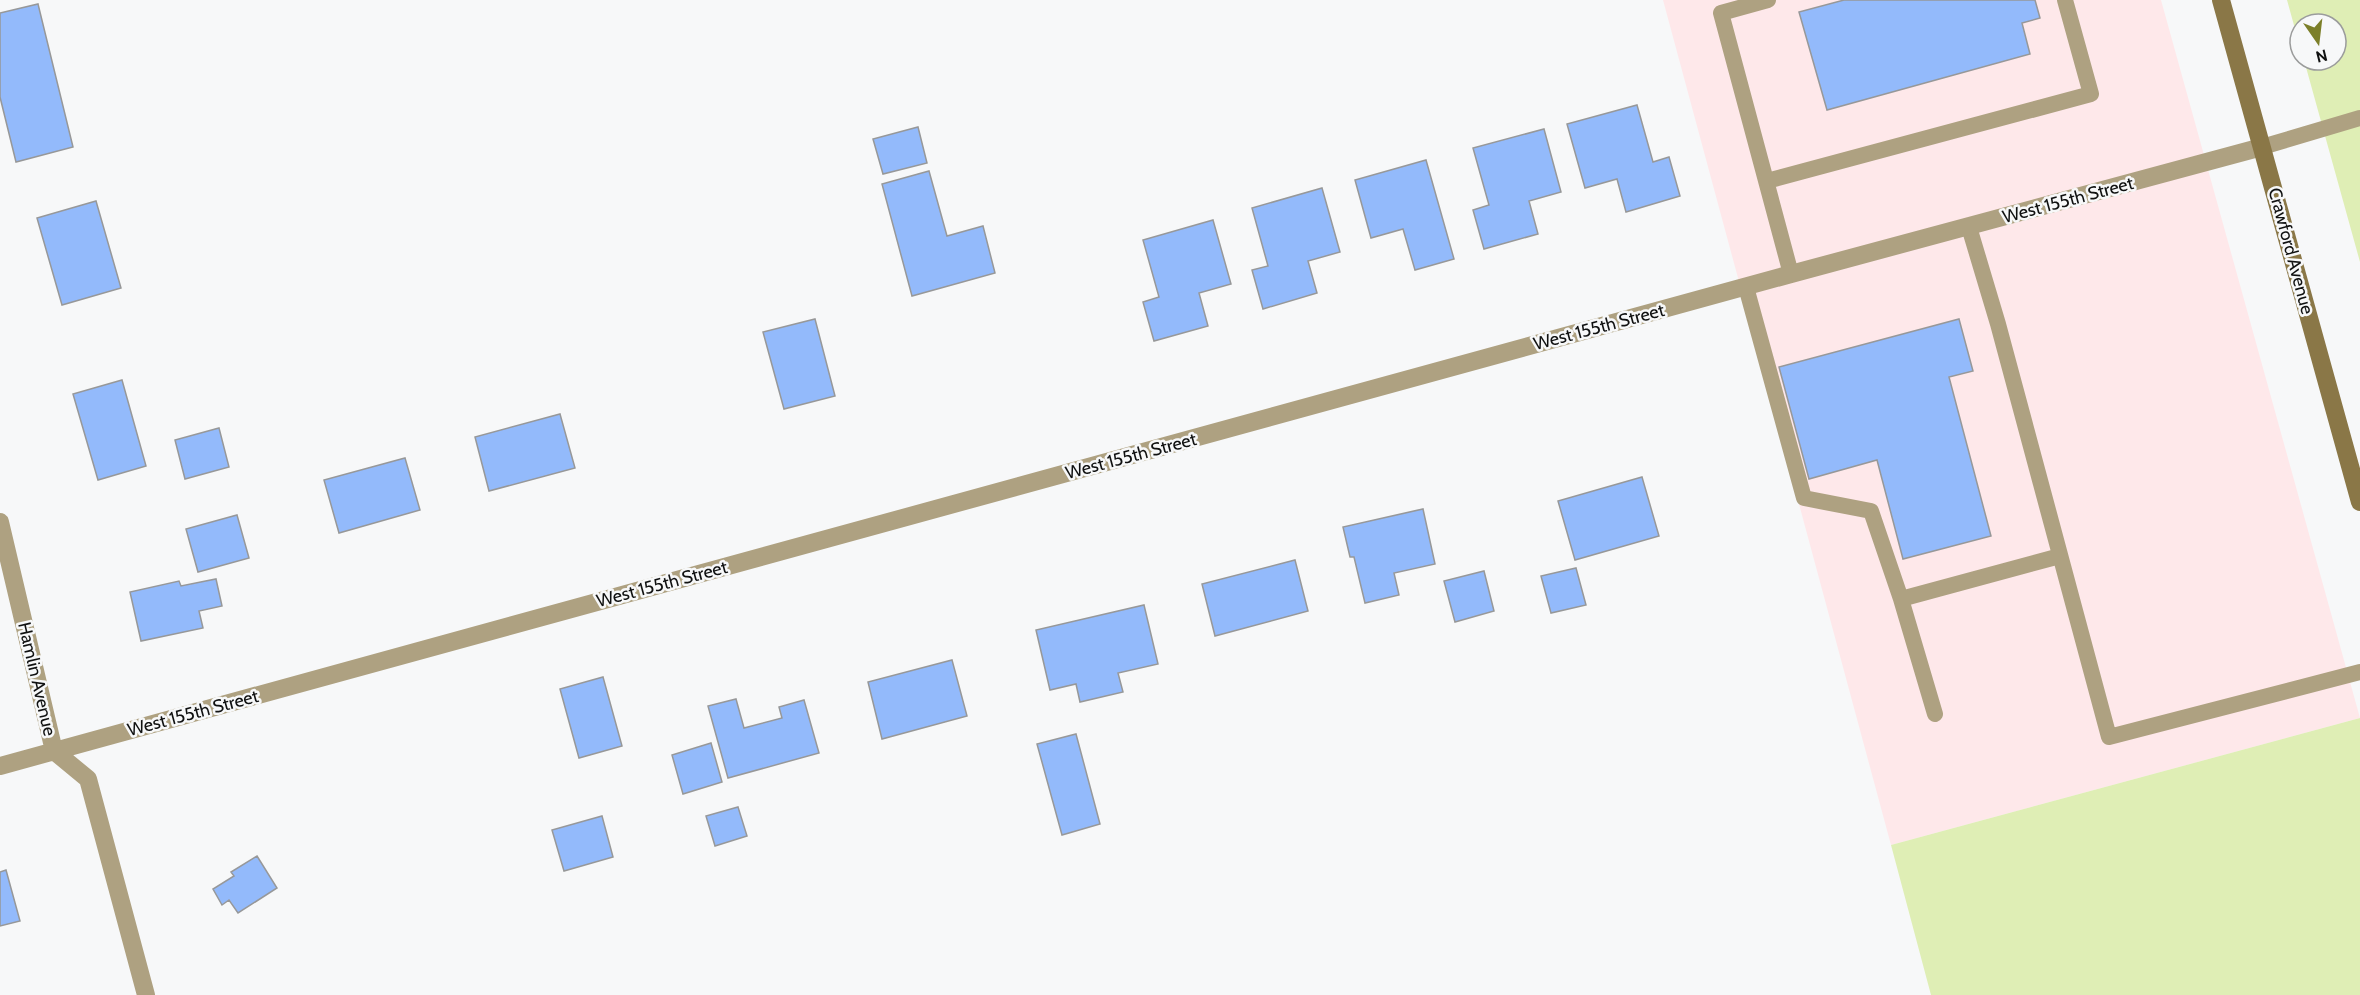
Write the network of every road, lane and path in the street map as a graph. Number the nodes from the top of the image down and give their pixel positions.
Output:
1 (1767, 0) edge
2 (2065, 0) edge
3 (2221, 0) edge
4 (2360, 118) edge
5 (2262, 147) junction
6 (1767, 181) junction
7 (1969, 227) junction
8 (1791, 274) junction
9 (1746, 287) junction
10 (2360, 502) edge
11 (0, 522) edge
12 (2060, 556) junction
13 (1901, 599) junction
14 (2360, 672) edge
15 (1935, 714) dead end
16 (54, 751) junction
17 (0, 766) edge
18 (146, 995) edge

1 - 6 lane
2 - 6 lane
3 - 5 main road, Crawford Avenue
4 - 5 lane
5 - 7 street, West 155th Street
5 - 10 main road, Crawford Avenue
6 - 8 lane
7 - 8 street, West 155th Street
7 - 12 lane
8 - 9 street, West 155th Street
9 - 13 lane
9 - 16 street, West 155th Street
11 - 16 street, Hamlin Avenue
12 - 13 lane
12 - 14 lane
13 - 15 lane
16 - 17 street, West 155th Street
16 - 18 street, Hamlin Avenue

